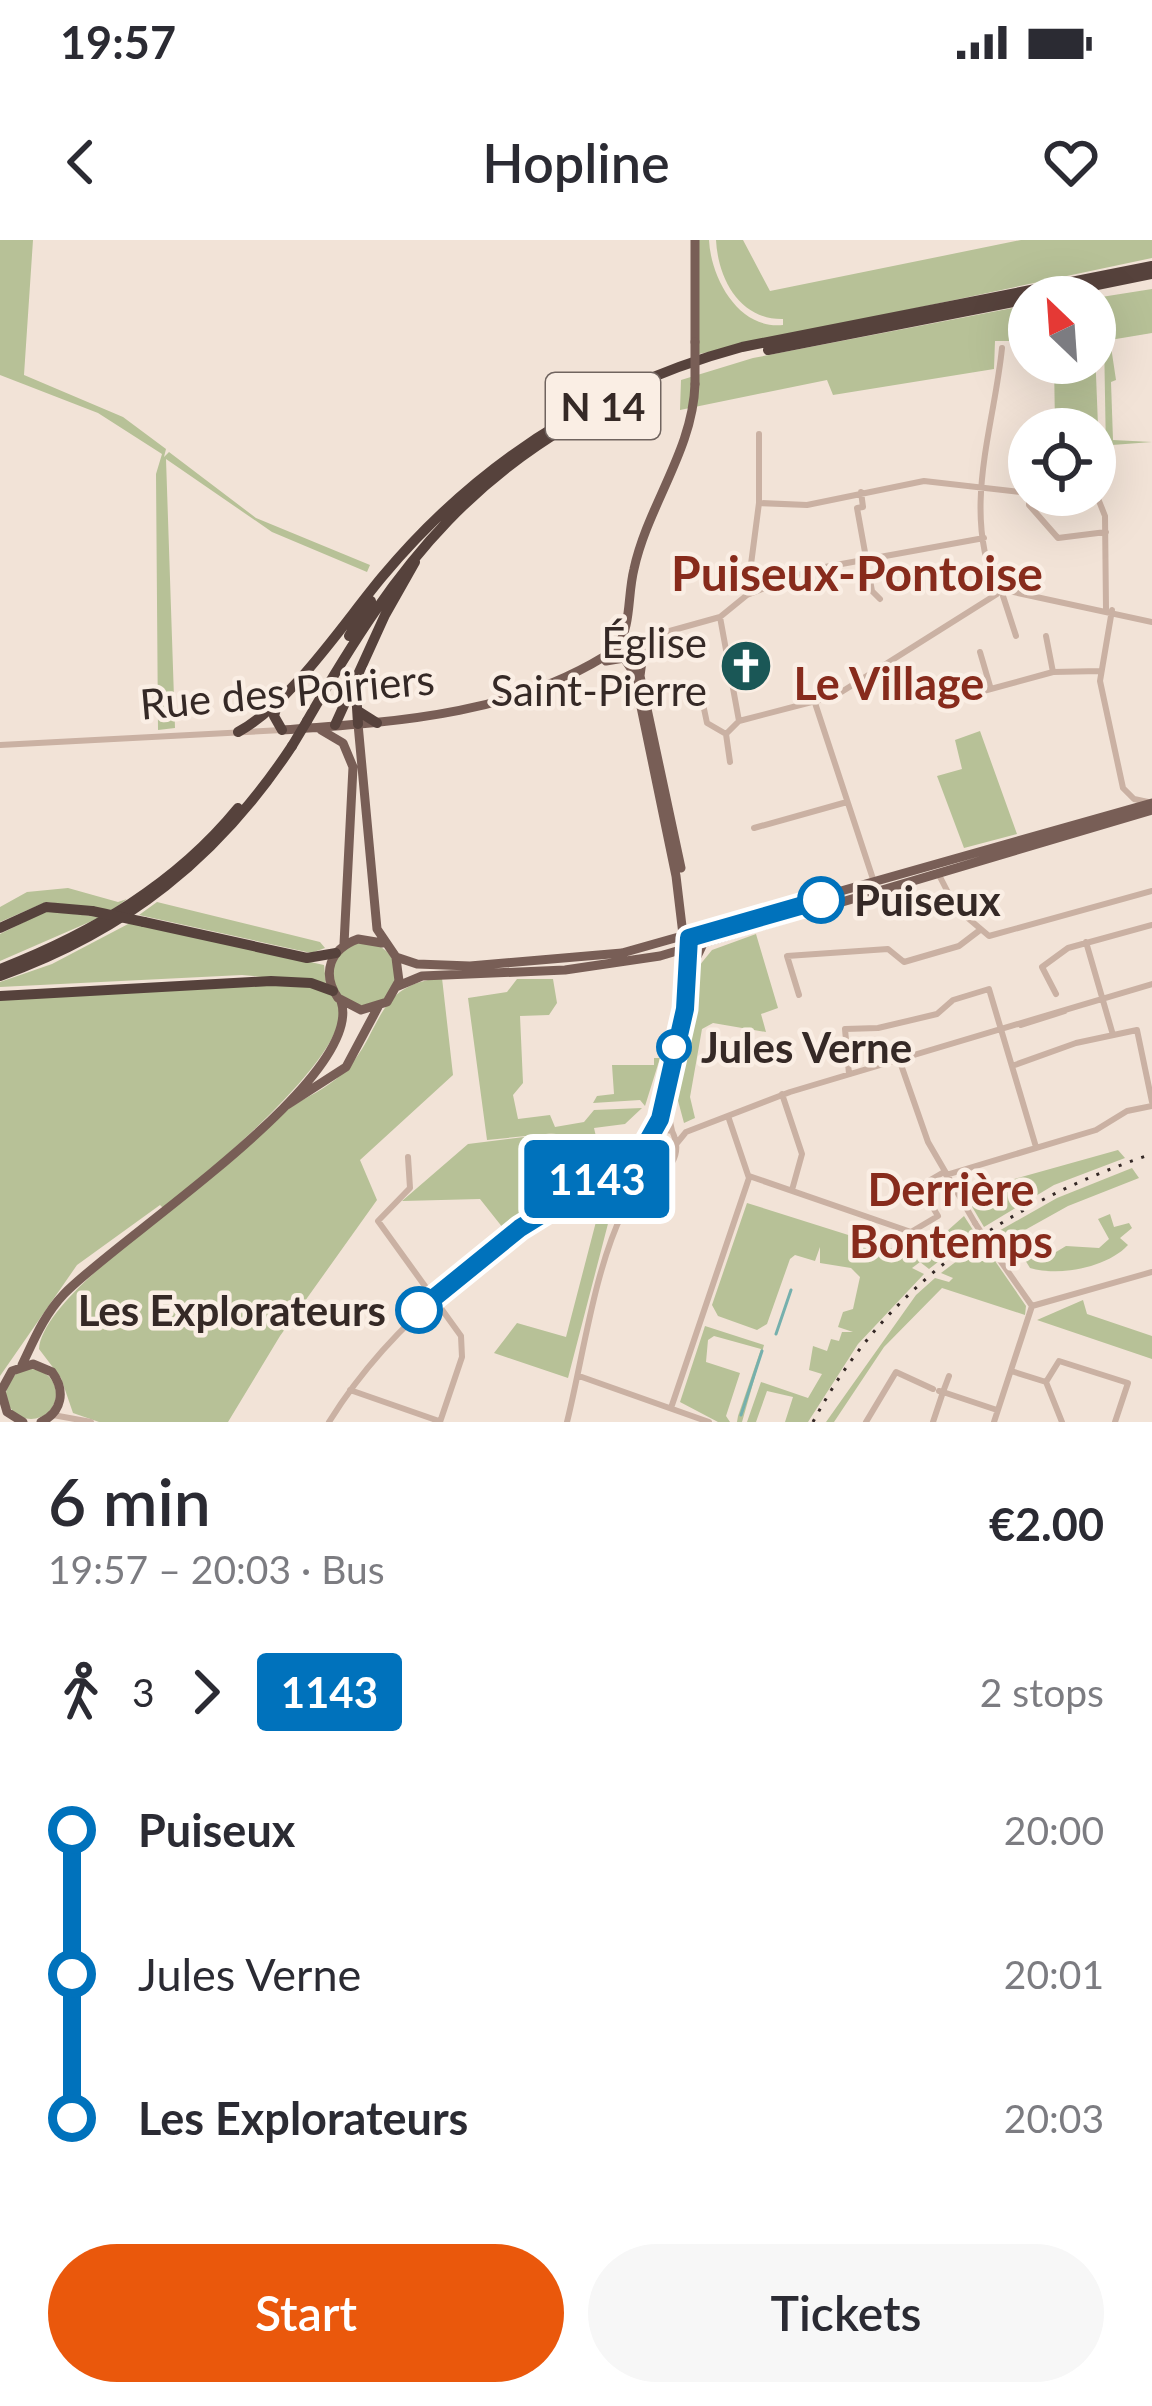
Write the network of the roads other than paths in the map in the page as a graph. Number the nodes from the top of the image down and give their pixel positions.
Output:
1 (695, 240) edge
2 (1152, 270) edge
3 (1116, 278) edge
4 (1008, 303) edge
5 (1002, 348) dead end
6 (610, 402) junction
7 (760, 434) dead end
8 (979, 489) junction
9 (1008, 491) edge
10 (862, 492) junction
11 (847, 495) junction
12 (759, 503) junction
13 (856, 508) junction
14 (1039, 516) edge
15 (1104, 516) edge
16 (436, 519) junction
17 (1106, 532) junction
18 (984, 538) junction
19 (866, 560) junction
20 (1000, 592) junction
21 (747, 595) junction
22 (880, 599) dead end
23 (1109, 610) junction
24 (720, 616) junction
25 (1152, 622) edge
26 (1046, 636) dead end
27 (1016, 637) dead end
28 (632, 648) junction
29 (980, 652) dead end
30 (1100, 671) junction
31 (1053, 672) junction
32 (361, 673) junction
33 (699, 686) dead end
34 (990, 686) junction
35 (286, 689) junction
36 (976, 693) dead end
37 (815, 703) junction
38 (356, 708) junction
39 (739, 722) junction
40 (308, 723) junction
41 (377, 723) junction
42 (358, 724) junction
43 (335, 725) junction
44 (238, 732) junction
45 (726, 734) junction
46 (286, 739) junction
47 (0, 745) edge
48 (358, 752) junction
49 (730, 762) dead end
50 (847, 802) junction
51 (1152, 805) edge
52 (754, 828) dead end
53 (938, 870) junction
54 (874, 884) junction
55 (886, 890) junction
56 (1152, 891) edge
57 (858, 898) junction
58 (686, 922) junction
59 (1152, 925) edge
60 (0, 928) edge
61 (980, 930) junction
62 (706, 937) junction
63 (1086, 942) junction
64 (382, 943) junction
65 (687, 944) junction
66 (340, 948) junction
67 (665, 951) junction
68 (396, 957) junction
69 (686, 971) junction
70 (0, 972) edge
71 (1152, 985) edge
72 (398, 986) junction
73 (1056, 994) dead end
74 (800, 995) dead end
75 (0, 996) edge
76 (337, 996) junction
77 (1102, 999) junction
78 (378, 1007) junction
79 (1001, 1029) junction
80 (1113, 1035) junction
81 (899, 1059) junction
82 (1012, 1066) junction
83 (849, 1074) junction
84 (664, 1085) junction
85 (782, 1094) junction
86 (1152, 1104) edge
87 (276, 1113) junction
88 (728, 1114) junction
89 (656, 1128) junction
90 (672, 1131) junction
91 (686, 1132) junction
92 (677, 1143) junction
93 (1036, 1147) junction
94 (641, 1153) junction
95 (408, 1157) dead end
96 (626, 1162) junction
97 (642, 1168) junction
98 (945, 1173) junction
99 (749, 1176) junction
100 (660, 1177) junction
101 (792, 1190) junction
102 (622, 1214) junction
103 (1152, 1272) edge
104 (434, 1296) junction
105 (1032, 1306) junction
106 (38, 1332) junction
107 (22, 1365) junction
108 (43, 1366) junction
109 (1011, 1370) junction
110 (579, 1376) junction
111 (949, 1376) dead end
112 (1046, 1382) junction
113 (350, 1390) junction
114 (938, 1391) junction
115 (60, 1402) junction
116 (671, 1408) junction
117 (998, 1410) junction
118 (74, 1416) junction
119 (44, 1420) edge
120 (19, 1421) edge
121 (91, 1422) edge
122 (329, 1422) edge
123 (441, 1422) edge
124 (567, 1422) edge
125 (709, 1422) edge
126 (866, 1422) edge
127 (933, 1422) edge
128 (994, 1422) edge
129 (1062, 1422) edge
130 (1115, 1422) edge

1 - 28 main road, bridge
2 - 3 highway, N 14
2 - 16 highway, N 14
4 - 6 highway, N 14
5 - 8 street
6 - 32 highway
6 - 40 highway, N 14
7 - 12 street
8 - 9 street
8 - 10 street
8 - 18 street
10 - 11 street
10 - 13 street
11 - 12 street
11 - 13 street
12 - 21 street
13 - 19 street
14 - 17 street
15 - 17 street
16 - 35 highway
16 - 40 highway, N 14
17 - 23 street
18 - 19 street
18 - 20 street
19 - 21 street
19 - 22 street
20 - 23 street
20 - 27 street
20 - 37 street
21 - 24 street
23 - 25 street
23 - 30 street
24 - 28 street
24 - 39 street
26 - 31 street
28 - 41 main road, Rue des Poiriers
28 - 58 main road
29 - 34 street
30 - 31 street
30 - 51 street
31 - 34 street
32 - 38 highway
32 - 43 highway
33 - 45 street
34 - 36 street
35 - 44 highway
35 - 46 highway
37 - 39 street
37 - 50 street
38 - 41 highway
38 - 42 highway
39 - 45 street
40 - 43 main road, Rue des Poiriers
40 - 46 highway, N 14, bridge
40 - 66 main road
41 - 42 main road, Rue des Poiriers
41 - 48 main road
42 - 43 main road, Rue des Poiriers
42 - 48 main road
44 - 46 street, Rue des Poiriers
44 - 47 street, Rue des Poiriers
45 - 49 street
46 - 70 highway, N 14
48 - 64 main road
50 - 52 street
50 - 54 street
51 - 53 main road
53 - 54 main road
53 - 55 main road
53 - 61 street
54 - 55 street
54 - 57 street
54 - 62 main road
55 - 57 main road
56 - 61 street
57 - 62 main road
58 - 62 main road
58 - 65 main road
58 - 67 main road
59 - 63 street
60 - 66 highway, bridge
61 - 74 street
62 - 65 main road
62 - 69 main road
63 - 73 street
63 - 77 street
64 - 66 main road
64 - 68 main road
65 - 67 main road
65 - 69 street
66 - 76 main road
67 - 68 main road
67 - 69 street
67 - 72 main road
68 - 72 main road
69 - 84 street
71 - 77 street
72 - 78 main road
75 - 76 highway
76 - 78 main road
76 - 87 main road
77 - 79 street
77 - 80 street
78 - 87 main road
79 - 81 street
79 - 82 street
79 - 83 street
80 - 82 street
80 - 86 street
81 - 83 street
81 - 98 street
82 - 93 street
83 - 85 street
84 - 89 street
84 - 90 street
85 - 88 street
85 - 101 street
86 - 93 street
87 - 106 main road
88 - 91 street
88 - 99 street
89 - 90 street
89 - 94 street
90 - 91 street
90 - 92 street
91 - 92 street
92 - 100 street
93 - 98 street
94 - 96 street
94 - 97 street
95 - 104 street
96 - 97 street
96 - 104 street
97 - 100 street
97 - 102 street
98 - 101 street
98 - 105 street, bridge
99 - 101 street
99 - 116 street
100 - 102 street
102 - 110 street
103 - 105 street
104 - 113 street
104 - 123 street
105 - 109 street
106 - 107 main road
106 - 108 main road
107 - 108 main road
107 - 120 main road
108 - 115 main road
109 - 112 street
109 - 117 street
110 - 116 street
110 - 124 street
111 - 114 street
112 - 129 street
112 - 130 street
113 - 122 street
113 - 123 street
114 - 117 street
114 - 126 street
114 - 127 street
115 - 118 street
115 - 119 main road
116 - 125 street
117 - 128 street
118 - 119 street
118 - 121 street

